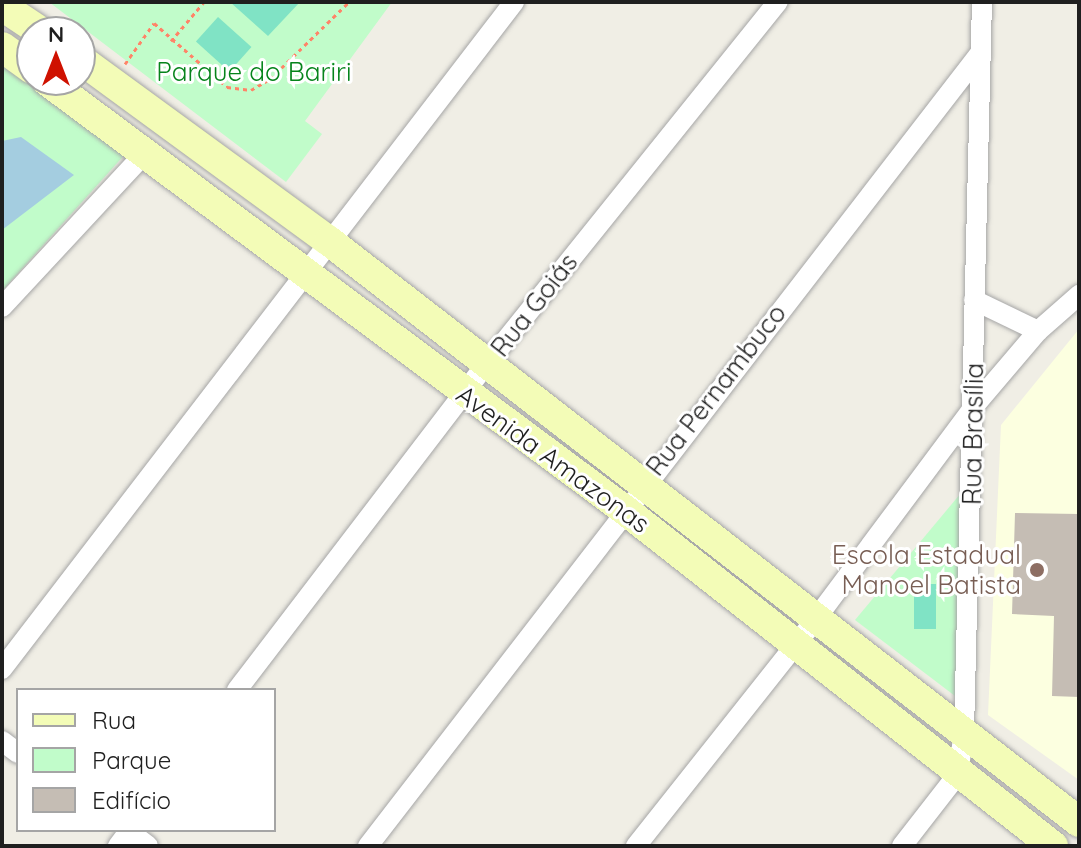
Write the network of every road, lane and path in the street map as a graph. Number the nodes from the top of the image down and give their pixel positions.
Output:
1 (204, 2) edge
2 (349, 2) edge
3 (514, 2) edge
4 (778, 2) edge
5 (982, 2) edge
6 (171, 41) junction
7 (981, 52) junction
8 (128, 61) dead end
9 (96, 71) edge
10 (68, 96) edge
11 (145, 153) junction
12 (329, 241) junction
13 (307, 271) junction
14 (1079, 295) edge
15 (974, 300) junction
16 (2, 307) edge
17 (1038, 331) junction
18 (485, 366) junction
19 (464, 394) junction
20 (975, 405) junction
21 (643, 483) junction
22 (626, 511) junction
23 (818, 616) junction
24 (794, 647) junction
25 (2, 669) edge
26 (239, 688) edge
27 (964, 732) junction
28 (958, 774) junction
29 (1079, 822) edge
30 (126, 834) edge
31 (148, 846) edge
32 (368, 846) edge
33 (636, 846) edge
34 (902, 846) edge
35 (1053, 846) edge

1 - 6 path
2 - 6 path
3 - 12 street
4 - 18 street, Rua Goiás
5 - 7 street, Rua Brasília
6 - 8 path
7 - 15 street, Rua Brasília
7 - 21 street, Rua Pernambuco
9 - 12 street, Avenida Amazonas
10 - 11 street, Avenida Amazonas
11 - 13 street, Avenida Amazonas
11 - 16 street
12 - 13 street
12 - 18 street, Avenida Amazonas
13 - 19 street, Avenida Amazonas
13 - 25 street
14 - 17 street
15 - 17 street
15 - 20 street, Rua Brasília
17 - 20 street
18 - 19 street, Rua Goiás
18 - 21 street, Avenida Amazonas
19 - 22 street, Avenida Amazonas
19 - 26 street, Rua Goiás
20 - 23 street
20 - 27 street, Rua Brasília
21 - 22 street, Rua Pernambuco
21 - 23 street, Avenida Amazonas
22 - 24 street, Avenida Amazonas
22 - 32 street, Rua Pernambuco
23 - 24 street
23 - 27 street, Avenida Amazonas
24 - 28 street, Avenida Amazonas
24 - 33 street
27 - 28 street, Rua Brasília
27 - 29 street, Avenida Amazonas
28 - 34 street, Rua Brasília
28 - 35 street, Avenida Amazonas
30 - 31 street

